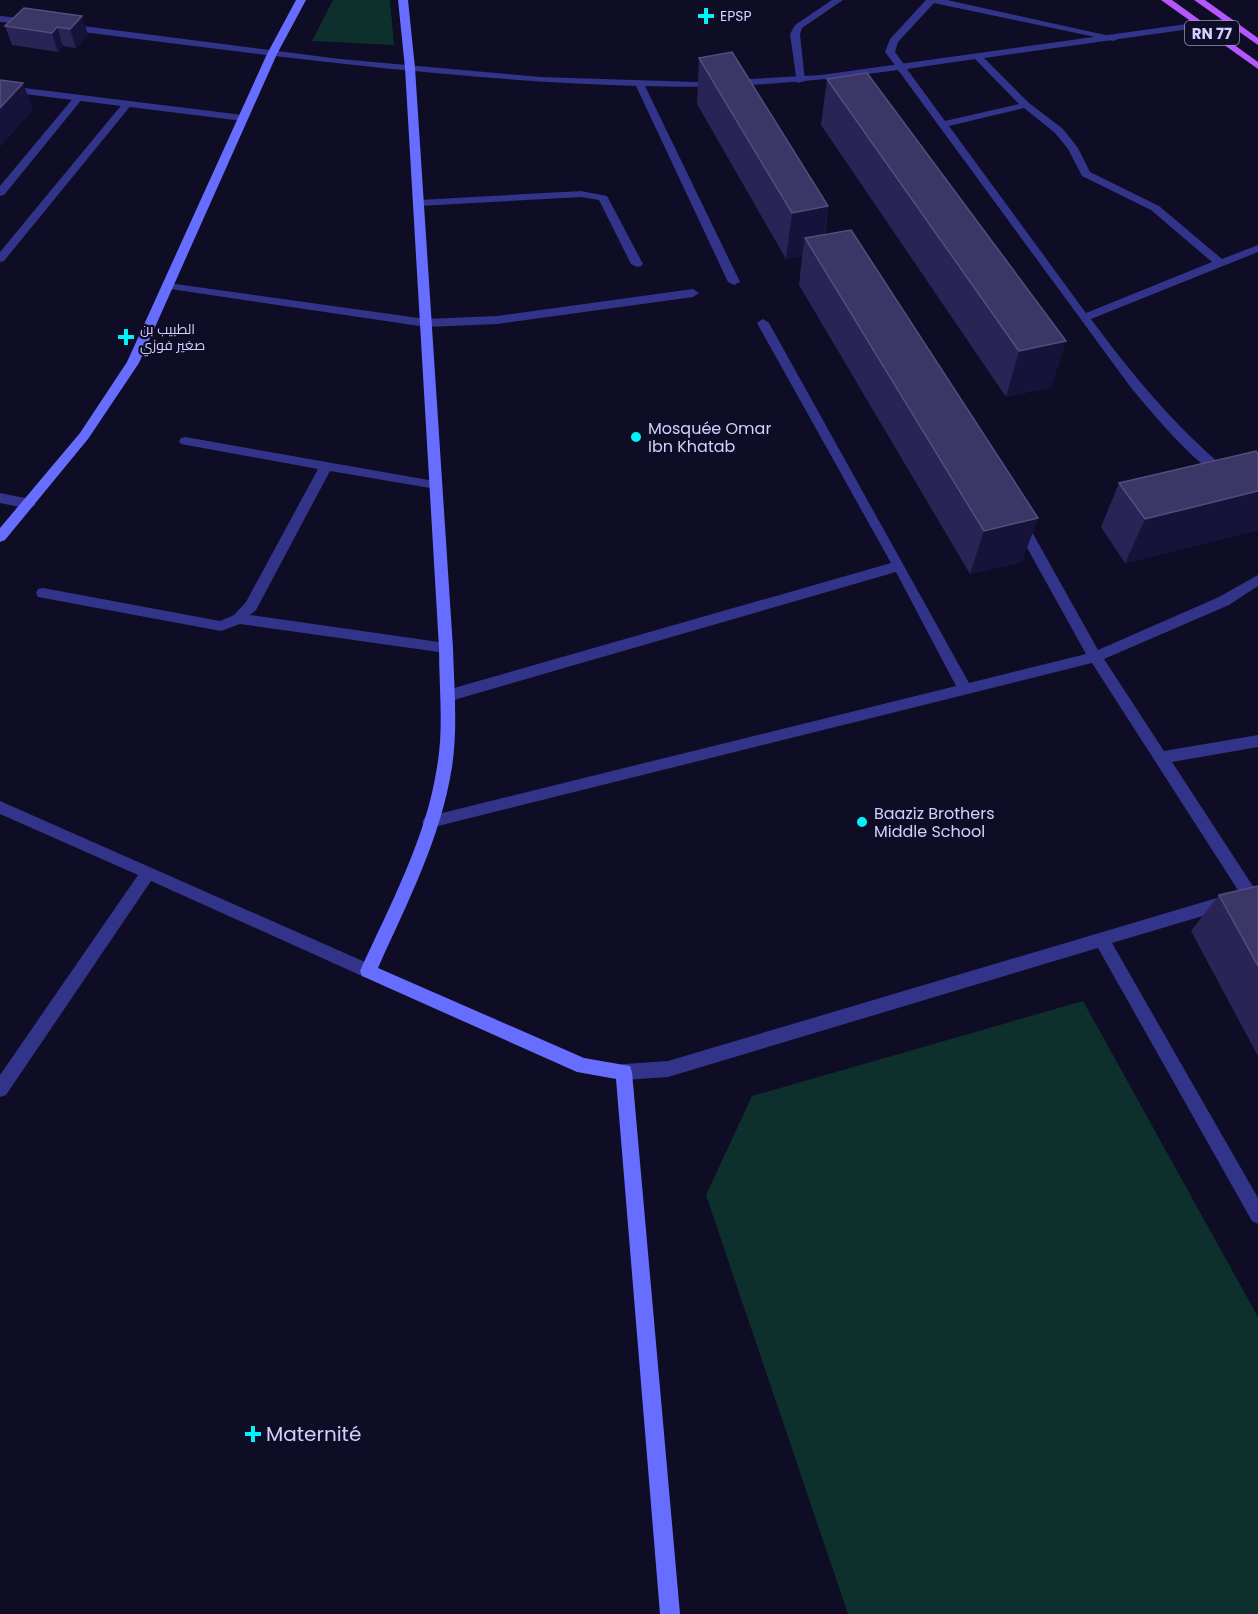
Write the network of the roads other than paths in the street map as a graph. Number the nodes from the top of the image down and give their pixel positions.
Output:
1 (301, 0) edge
2 (403, 0) edge
3 (838, 0) edge
4 (933, 0) edge
5 (985, 0) edge
6 (1166, 0) edge
7 (1199, 0) edge
8 (980, 11) junction
9 (0, 19) edge
10 (1230, 21) junction
11 (39, 23) edge
12 (61, 26) edge
13 (1203, 26) junction
14 (1114, 38) junction
15 (1258, 42) edge
16 (272, 54) junction
17 (978, 57) junction
18 (1258, 66) edge
19 (410, 68) junction
20 (902, 68) junction
21 (800, 81) junction
22 (639, 85) junction
23 (0, 88) edge
24 (78, 98) junction
25 (127, 104) junction
26 (1026, 105) junction
27 (243, 118) junction
28 (943, 124) junction
29 (0, 193) edge
30 (419, 202) junction
31 (1258, 248) edge
32 (0, 259) edge
33 (1220, 263) junction
34 (637, 264) dead end
35 (734, 282) dead end
36 (168, 286) junction
37 (693, 294) dead end
38 (1084, 318) junction
39 (426, 323) junction
40 (763, 323) dead end
41 (185, 441) dead end
42 (326, 466) junction
43 (1231, 480) edge
44 (436, 485) junction
45 (0, 498) edge
46 (30, 504) junction
47 (1027, 535) edge
48 (0, 537) edge
49 (899, 566) junction
50 (1258, 580) edge
51 (43, 593) dead end
52 (239, 620) junction
53 (446, 648) junction
54 (1095, 657) junction
55 (964, 688) junction
56 (447, 696) junction
57 (1258, 741) edge
58 (1161, 758) junction
59 (0, 807) edge
60 (430, 822) junction
61 (148, 873) junction
62 (1254, 901) edge
63 (1102, 940) junction
64 (368, 971) junction
65 (624, 1072) junction
66 (0, 1089) edge
67 (1258, 1215) edge
68 (670, 1614) edge

1 - 16 main road
2 - 19 main road
3 - 21 street
4 - 8 street
4 - 20 street
5 - 8 street
6 - 13 main road, RN 77
7 - 10 main road, RN 77
8 - 14 street
9 - 11 street
10 - 13 street
10 - 15 main road, RN 77
12 - 16 street
13 - 14 street
13 - 18 main road, RN 77
14 - 17 street
16 - 19 street
16 - 27 main road
17 - 20 street
17 - 26 street
19 - 22 street
19 - 30 main road
20 - 21 street
20 - 28 street
21 - 22 street
22 - 35 street
23 - 24 street
24 - 25 street
24 - 29 street
25 - 27 street
25 - 32 street
26 - 28 street
26 - 33 street
27 - 36 main road
28 - 38 street
30 - 34 street
30 - 39 main road
31 - 33 street
33 - 38 street
36 - 39 street
36 - 46 main road
37 - 39 street
38 - 43 street
39 - 44 main road
40 - 49 street
41 - 42 street
42 - 44 street
42 - 52 street
44 - 53 main road
45 - 46 street
46 - 48 main road
47 - 54 street
49 - 55 street
49 - 56 street
50 - 54 street
51 - 52 street
52 - 53 street
53 - 56 main road
54 - 55 street
54 - 58 street
55 - 60 street
56 - 60 main road
57 - 58 street
58 - 62 street
59 - 61 street
60 - 64 main road
61 - 64 street
61 - 66 street
62 - 63 street
63 - 65 street
63 - 67 street
64 - 65 main road
65 - 68 main road

